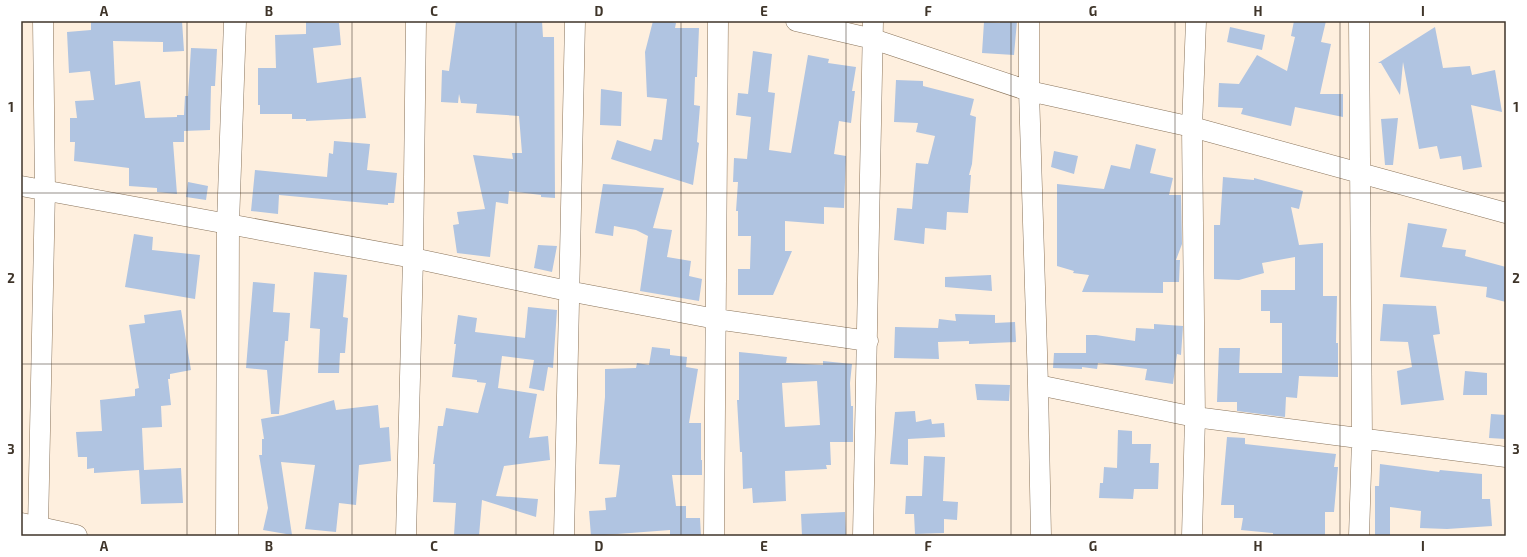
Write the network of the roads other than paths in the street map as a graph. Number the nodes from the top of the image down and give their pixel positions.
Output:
1 (43, 21) edge
2 (235, 21) edge
3 (416, 21) edge
4 (575, 21) edge
5 (718, 21) edge
6 (796, 21) edge
7 (1029, 21) edge
8 (1196, 21) edge
9 (1359, 21) edge
10 (873, 30) edge
11 (1029, 90) junction
12 (1192, 127) junction
13 (1360, 174) junction
14 (21, 186) edge
15 (45, 190) junction
16 (1506, 213) edge
17 (228, 224) junction
18 (413, 258) junction
19 (568, 291) junction
20 (716, 320) junction
21 (868, 341) junction
22 (1038, 385) junction
23 (1195, 418) junction
24 (1362, 439) junction
25 (1506, 457) edge
26 (29, 526) edge
27 (76, 536) edge
28 (227, 536) edge
29 (406, 536) edge
30 (564, 536) edge
31 (714, 536) edge
32 (863, 536) edge
33 (1041, 536) edge
34 (1192, 536) edge
35 (1359, 536) edge

1 - 15 street
2 - 17 street
3 - 18 street
4 - 19 street
5 - 20 street
6 - 10 street
7 - 11 street
8 - 12 street
9 - 13 street
10 - 11 street
10 - 21 street
11 - 12 street
11 - 22 street
12 - 13 street
12 - 23 street
13 - 16 street
13 - 24 street
14 - 15 street
15 - 17 street
15 - 26 street
17 - 18 street
17 - 28 street
18 - 19 street
18 - 29 street
19 - 20 street
19 - 30 street
20 - 21 street
20 - 31 street
21 - 32 street
22 - 23 street
22 - 33 street
23 - 24 street
23 - 34 street
24 - 25 street
24 - 35 street
26 - 27 street

